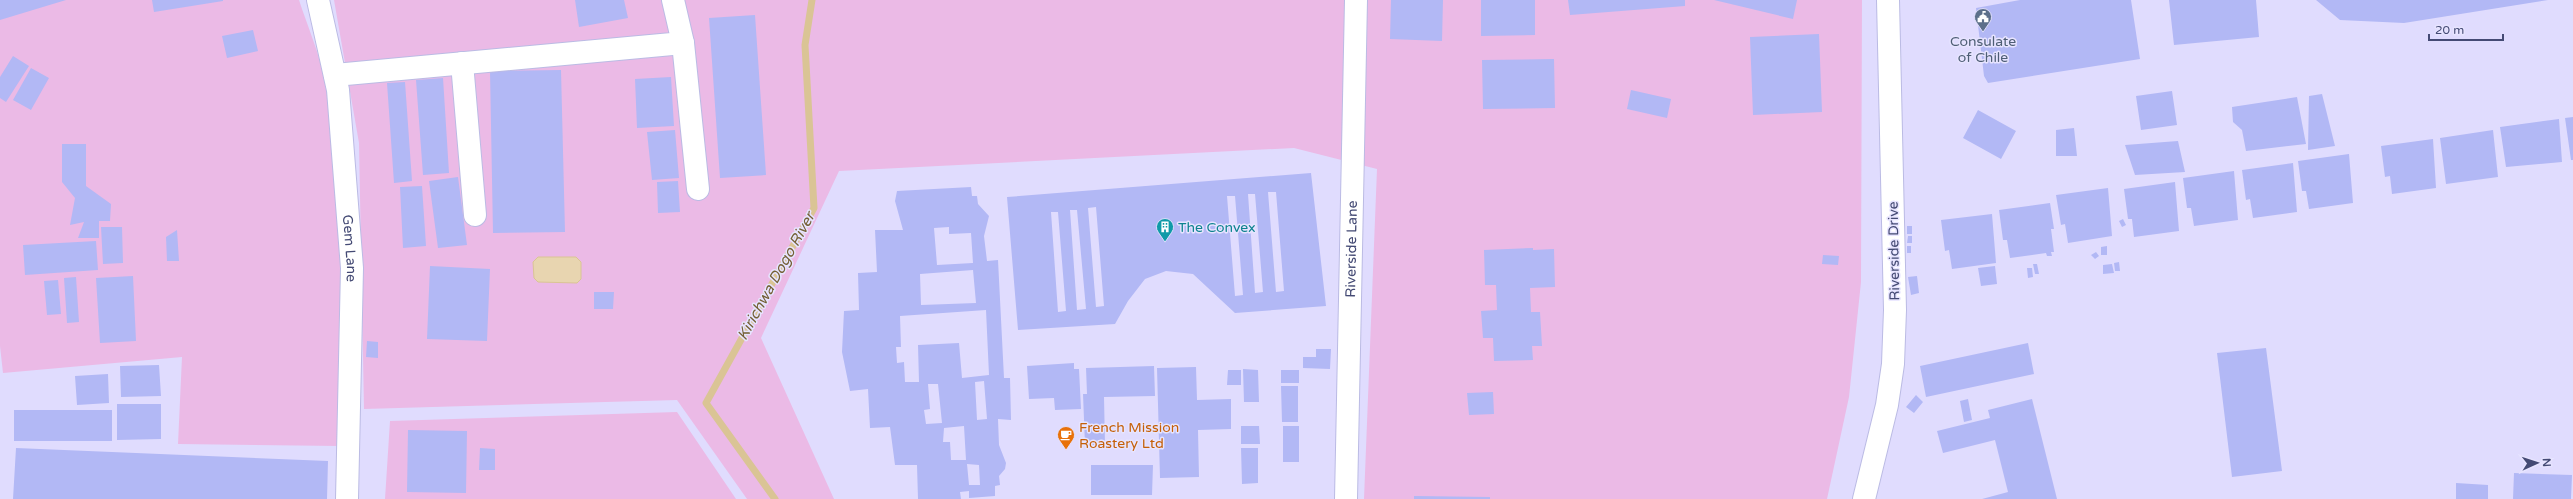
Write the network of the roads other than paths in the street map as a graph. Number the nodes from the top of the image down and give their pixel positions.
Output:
1 (318, 0) edge
2 (674, 0) edge
3 (1356, 0) edge
4 (1888, 0) edge
5 (683, 43) junction
6 (462, 63) junction
7 (335, 75) junction
8 (698, 189) dead end
9 (475, 215) dead end
10 (347, 499) edge
11 (1346, 499) edge
12 (1864, 499) edge

1 - 7 street, Gem Lane
2 - 5 street
3 - 11 street, Riverside Lane
4 - 12 street, Riverside Drive
5 - 6 street
5 - 8 street
6 - 7 street
6 - 9 street
7 - 10 street, Gem Lane

